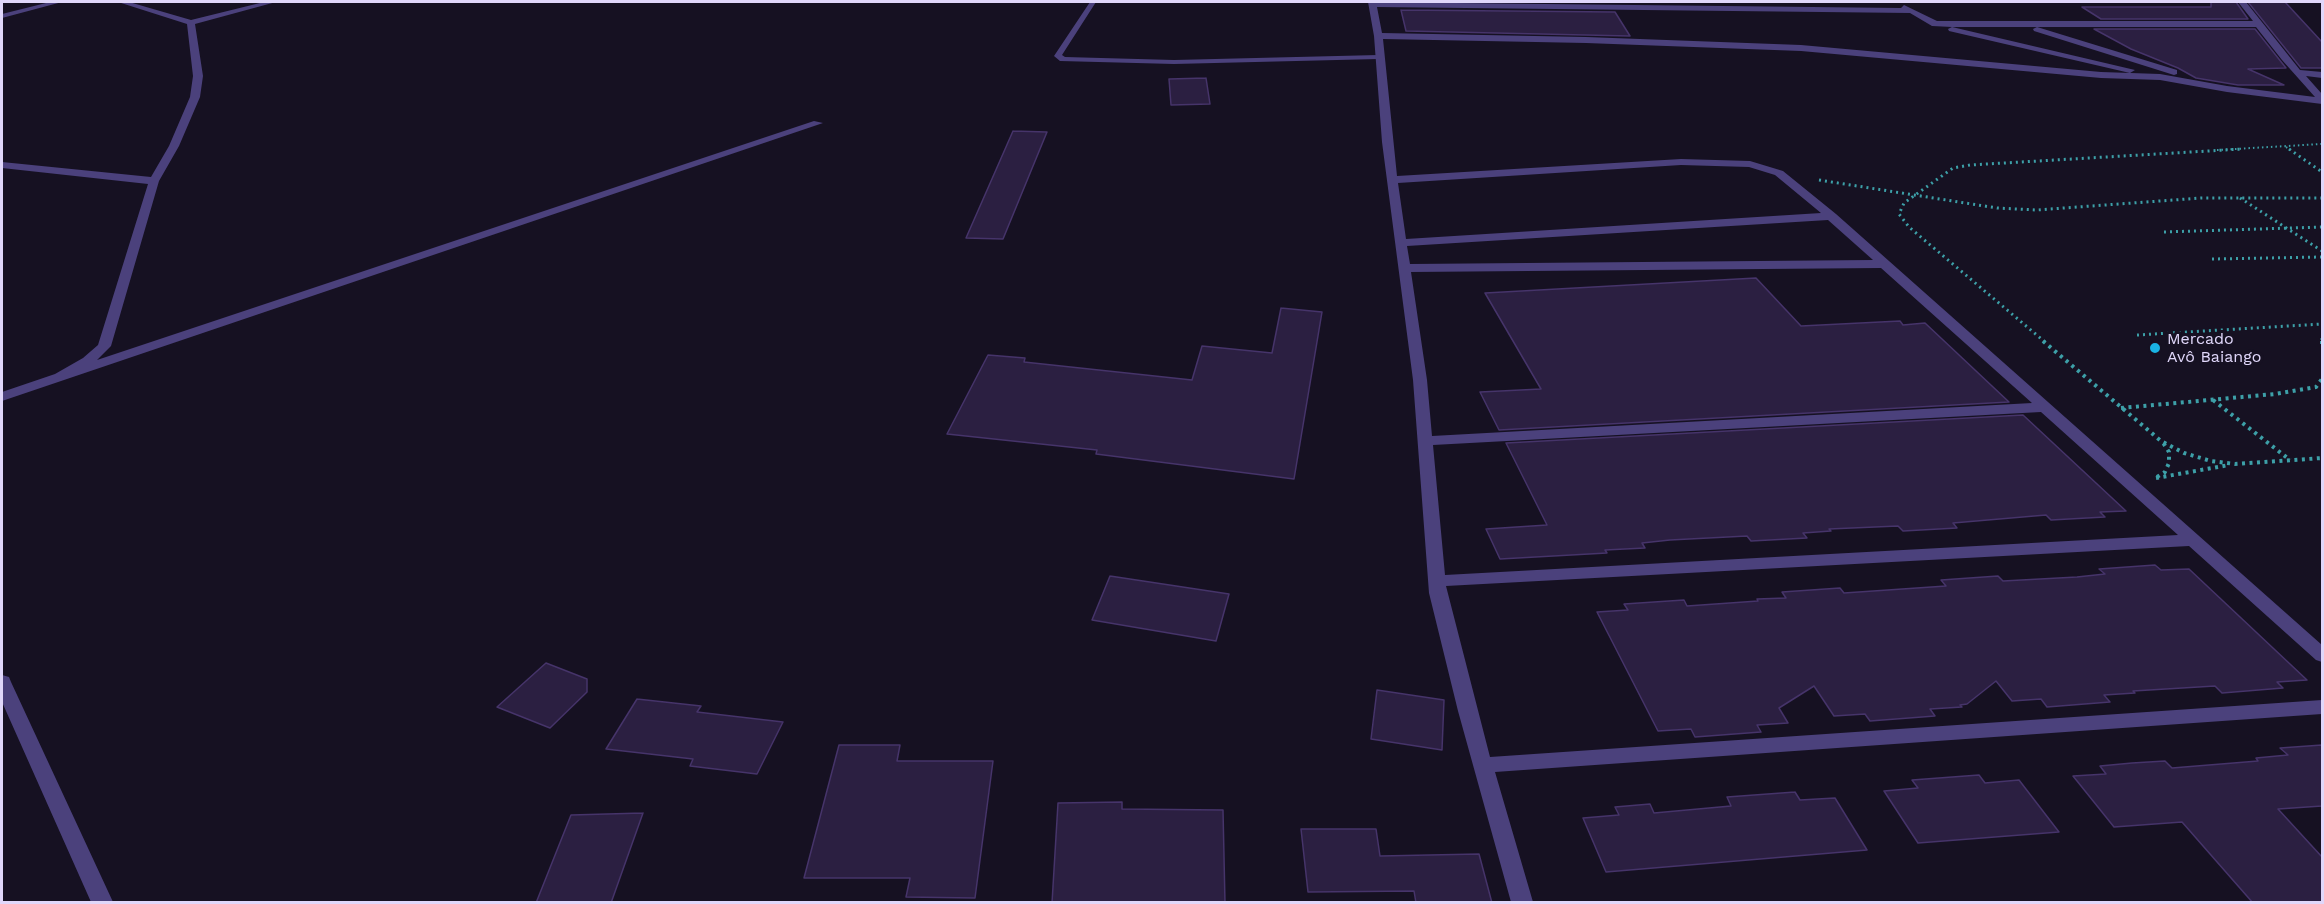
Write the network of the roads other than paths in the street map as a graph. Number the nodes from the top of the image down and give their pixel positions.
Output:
1 (58, 2) edge
2 (122, 2) edge
3 (272, 2) edge
4 (1093, 2) edge
5 (1895, 2) edge
6 (2242, 2) edge
7 (1372, 3) edge
8 (1911, 11) junction
9 (2, 16) edge
10 (191, 23) junction
11 (1935, 24) junction
12 (2259, 24) junction
13 (2023, 25) junction
14 (1378, 36) junction
15 (2119, 55) junction
16 (1378, 57) junction
17 (2298, 72) junction
18 (2322, 75) edge
19 (2160, 77) junction
20 (2176, 79) junction
21 (2228, 89) junction
22 (2322, 100) edge
23 (818, 123) dead end
24 (2, 165) edge
25 (1393, 180) junction
26 (154, 181) junction
27 (1832, 216) junction
28 (1402, 243) junction
29 (1885, 264) junction
30 (1405, 268) junction
31 (60, 377) junction
32 (2, 397) edge
33 (2046, 407) junction
34 (1426, 441) junction
35 (2193, 540) junction
36 (1438, 580) junction
37 (2322, 655) edge
38 (2, 682) edge
39 (2322, 707) edge
40 (1483, 765) junction
41 (102, 903) edge
42 (1522, 903) edge

1 - 9 street
2 - 10 street
3 - 10 street
4 - 16 lane
5 - 8 street
6 - 12 street
7 - 8 street
7 - 14 street
8 - 11 street
10 - 26 street
11 - 13 street
11 - 19 street
12 - 13 street
12 - 17 street
13 - 15 street
14 - 16 street
14 - 19 street
15 - 20 street
15 - 21 street
16 - 25 street
17 - 18 street
17 - 22 street
19 - 20 street
20 - 21 street
21 - 22 street
23 - 31 street
24 - 26 street
25 - 27 street
25 - 28 street
26 - 31 street
27 - 28 street
27 - 29 street
28 - 30 street
29 - 30 street
29 - 33 street
30 - 34 street
31 - 32 street
33 - 34 street
33 - 35 street
34 - 36 street
35 - 36 street
35 - 37 street
36 - 40 street
38 - 41 street
39 - 40 street
40 - 42 street

